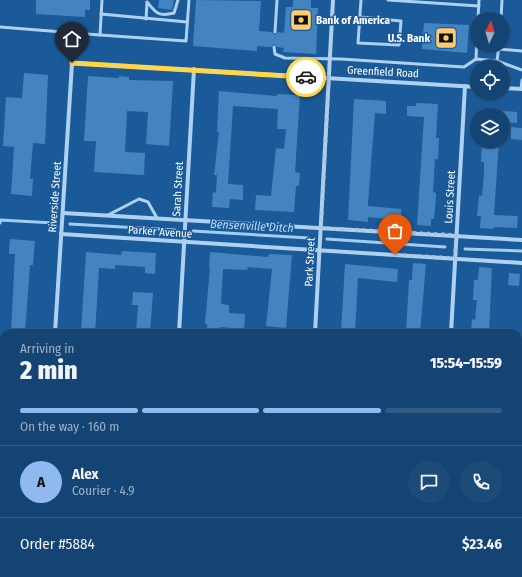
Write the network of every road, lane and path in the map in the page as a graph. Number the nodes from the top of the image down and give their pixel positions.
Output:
1 (102, 0) edge
2 (178, 0) edge
3 (189, 0) edge
4 (277, 0) edge
5 (333, 0) edge
6 (361, 0) edge
7 (388, 0) edge
8 (479, 0) edge
9 (502, 0) edge
10 (147, 1) edge
11 (479, 6) junction
12 (479, 12) edge
13 (501, 12) edge
14 (101, 14) junction
15 (360, 16) junction
16 (146, 19) junction
17 (187, 22) junction
18 (0, 27) edge
19 (275, 32) dead end
20 (100, 35) junction
21 (274, 47) dead end
22 (510, 50) edge
23 (522, 51) edge
24 (476, 52) edge
25 (476, 59) junction
26 (330, 60) junction
27 (486, 60) edge
28 (72, 63) joint
29 (510, 66) edge
30 (194, 69) junction
31 (522, 70) edge
32 (329, 78) junction
33 (522, 80) edge
34 (465, 86) junction
35 (470, 86) edge
36 (510, 88) edge
37 (522, 89) edge
38 (63, 213) junction
39 (108, 215) junction
40 (157, 218) junction
41 (185, 219) junction
42 (321, 228) junction
43 (61, 234) junction
44 (456, 235) junction
45 (522, 240) edge
46 (184, 243) junction
47 (320, 251) junction
48 (455, 258) junction
49 (522, 263) edge
50 (55, 329) edge
51 (179, 329) edge
52 (316, 329) edge
53 (451, 329) edge

1 - 14 lane
2 - 10 lane
3 - 17 lane
4 - 19 lane
5 - 26 street, Park Street
6 - 15 lane
7 - 11 lane
8 - 11 lane
9 - 13 lane
10 - 16 lane
11 - 12 lane
14 - 16 lane
14 - 20 lane
15 - 15 lane
16 - 17 lane
17 - 20 lane
18 - 20 lane
21 - 26 lane
22 - 23 lane
24 - 25 lane
25 - 26 lane
25 - 27 lane
26 - 32 street, Park Street
28 - 30 street, Greenfield Road
28 - 38 street, Riverside Street
29 - 31 lane
30 - 32 street, Greenfield Road
30 - 41 street, Sarah Street
32 - 34 street, Greenfield Road
32 - 42 street, Park Street
33 - 37 lane
34 - 35 street, Greenfield Road
34 - 44 street, Louis Street
36 - 37 street
38 - 39 street, Parker Avenue
38 - 43 street, Riverside Street
39 - 40 street, Parker Avenue
39 - 40 lane
40 - 41 street, Parker Avenue
41 - 42 street, Parker Avenue
41 - 46 street, Sarah Street
42 - 44 street, Parker Avenue
42 - 47 street, Park Street
43 - 46 street, Parker Avenue
43 - 50 street, Riverside Street
44 - 45 street, Parker Avenue
44 - 48 street, Louis Street
46 - 47 street, Parker Avenue
46 - 51 street, Sarah Street
47 - 48 street, Parker Avenue
47 - 52 street, Park Street
48 - 49 street, Parker Avenue
48 - 53 street, Louis Street

